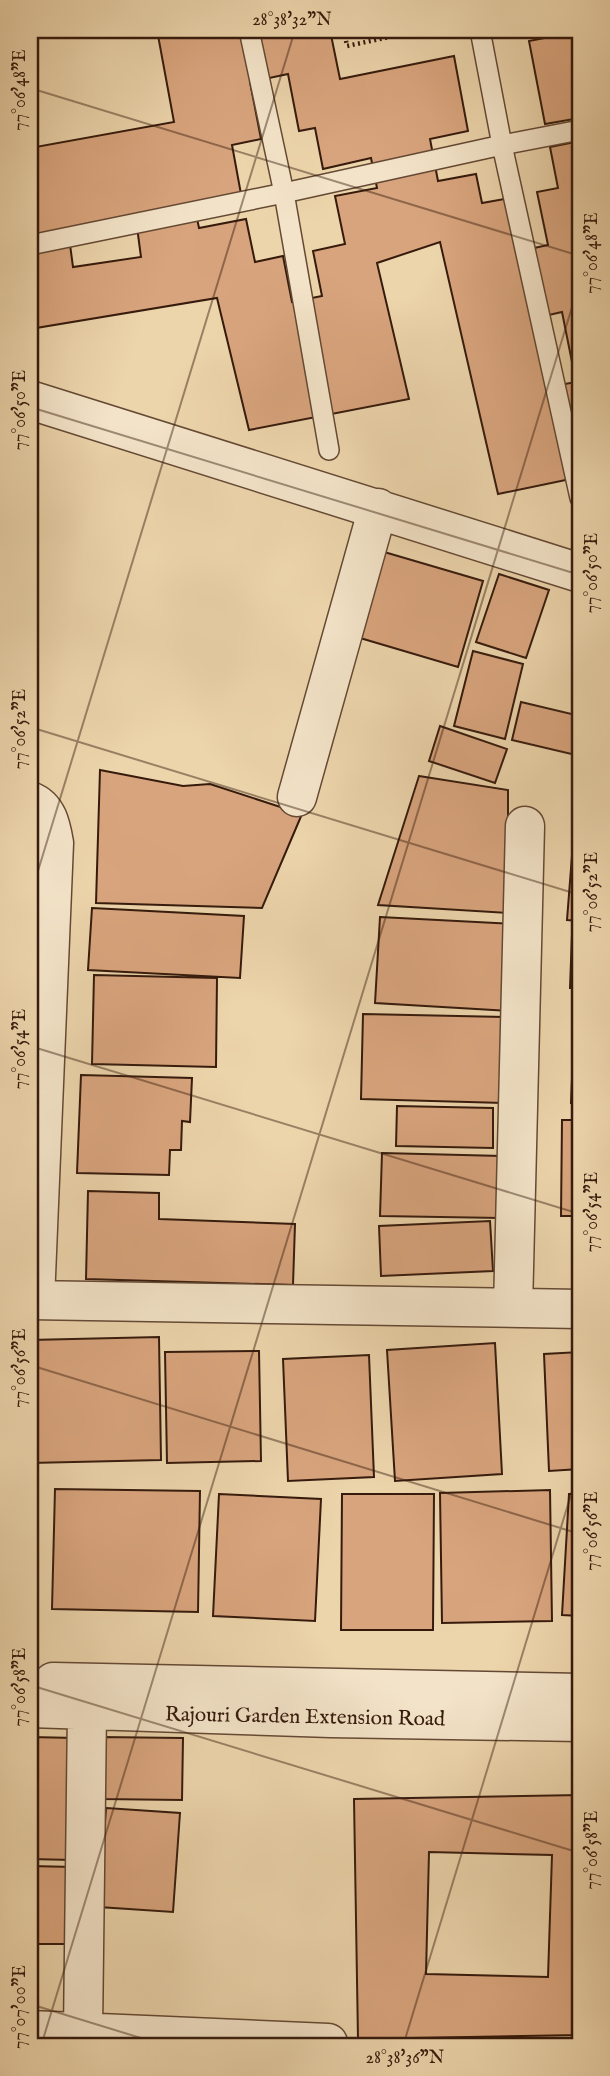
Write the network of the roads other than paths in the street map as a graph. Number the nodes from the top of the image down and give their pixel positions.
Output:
1 (249, 30) edge
2 (480, 30) edge
3 (580, 130) edge
4 (502, 145) junction
5 (284, 193) junction
6 (30, 245) edge
7 (30, 400) edge
8 (329, 450) dead end
9 (580, 498) edge
10 (378, 509) junction
11 (580, 573) edge
12 (297, 796) dead end
13 (30, 801) edge
14 (525, 826) dead end
15 (38, 1030) edge
16 (32, 1300) edge
17 (513, 1308) junction
18 (580, 1309) edge
19 (30, 1682) edge
20 (580, 1693) edge
21 (30, 1708) edge
22 (88, 1710) junction
23 (580, 1722) edge
24 (30, 2030) edge
25 (83, 2032) junction
26 (328, 2046) edge

1 - 5 lane
2 - 4 lane
3 - 4 lane
4 - 5 lane
4 - 9 lane
5 - 6 lane
5 - 8 lane
7 - 10 street
10 - 11 street
10 - 12 street
13 - 15 street
14 - 17 street
15 - 16 street
16 - 17 street
17 - 18 street
19 - 20 street, Rajouri Garden Extension Road
21 - 22 street, Rajouri Garden Extension Road
22 - 23 street, Rajouri Garden Extension Road
22 - 25 street
24 - 25 street
25 - 26 street

